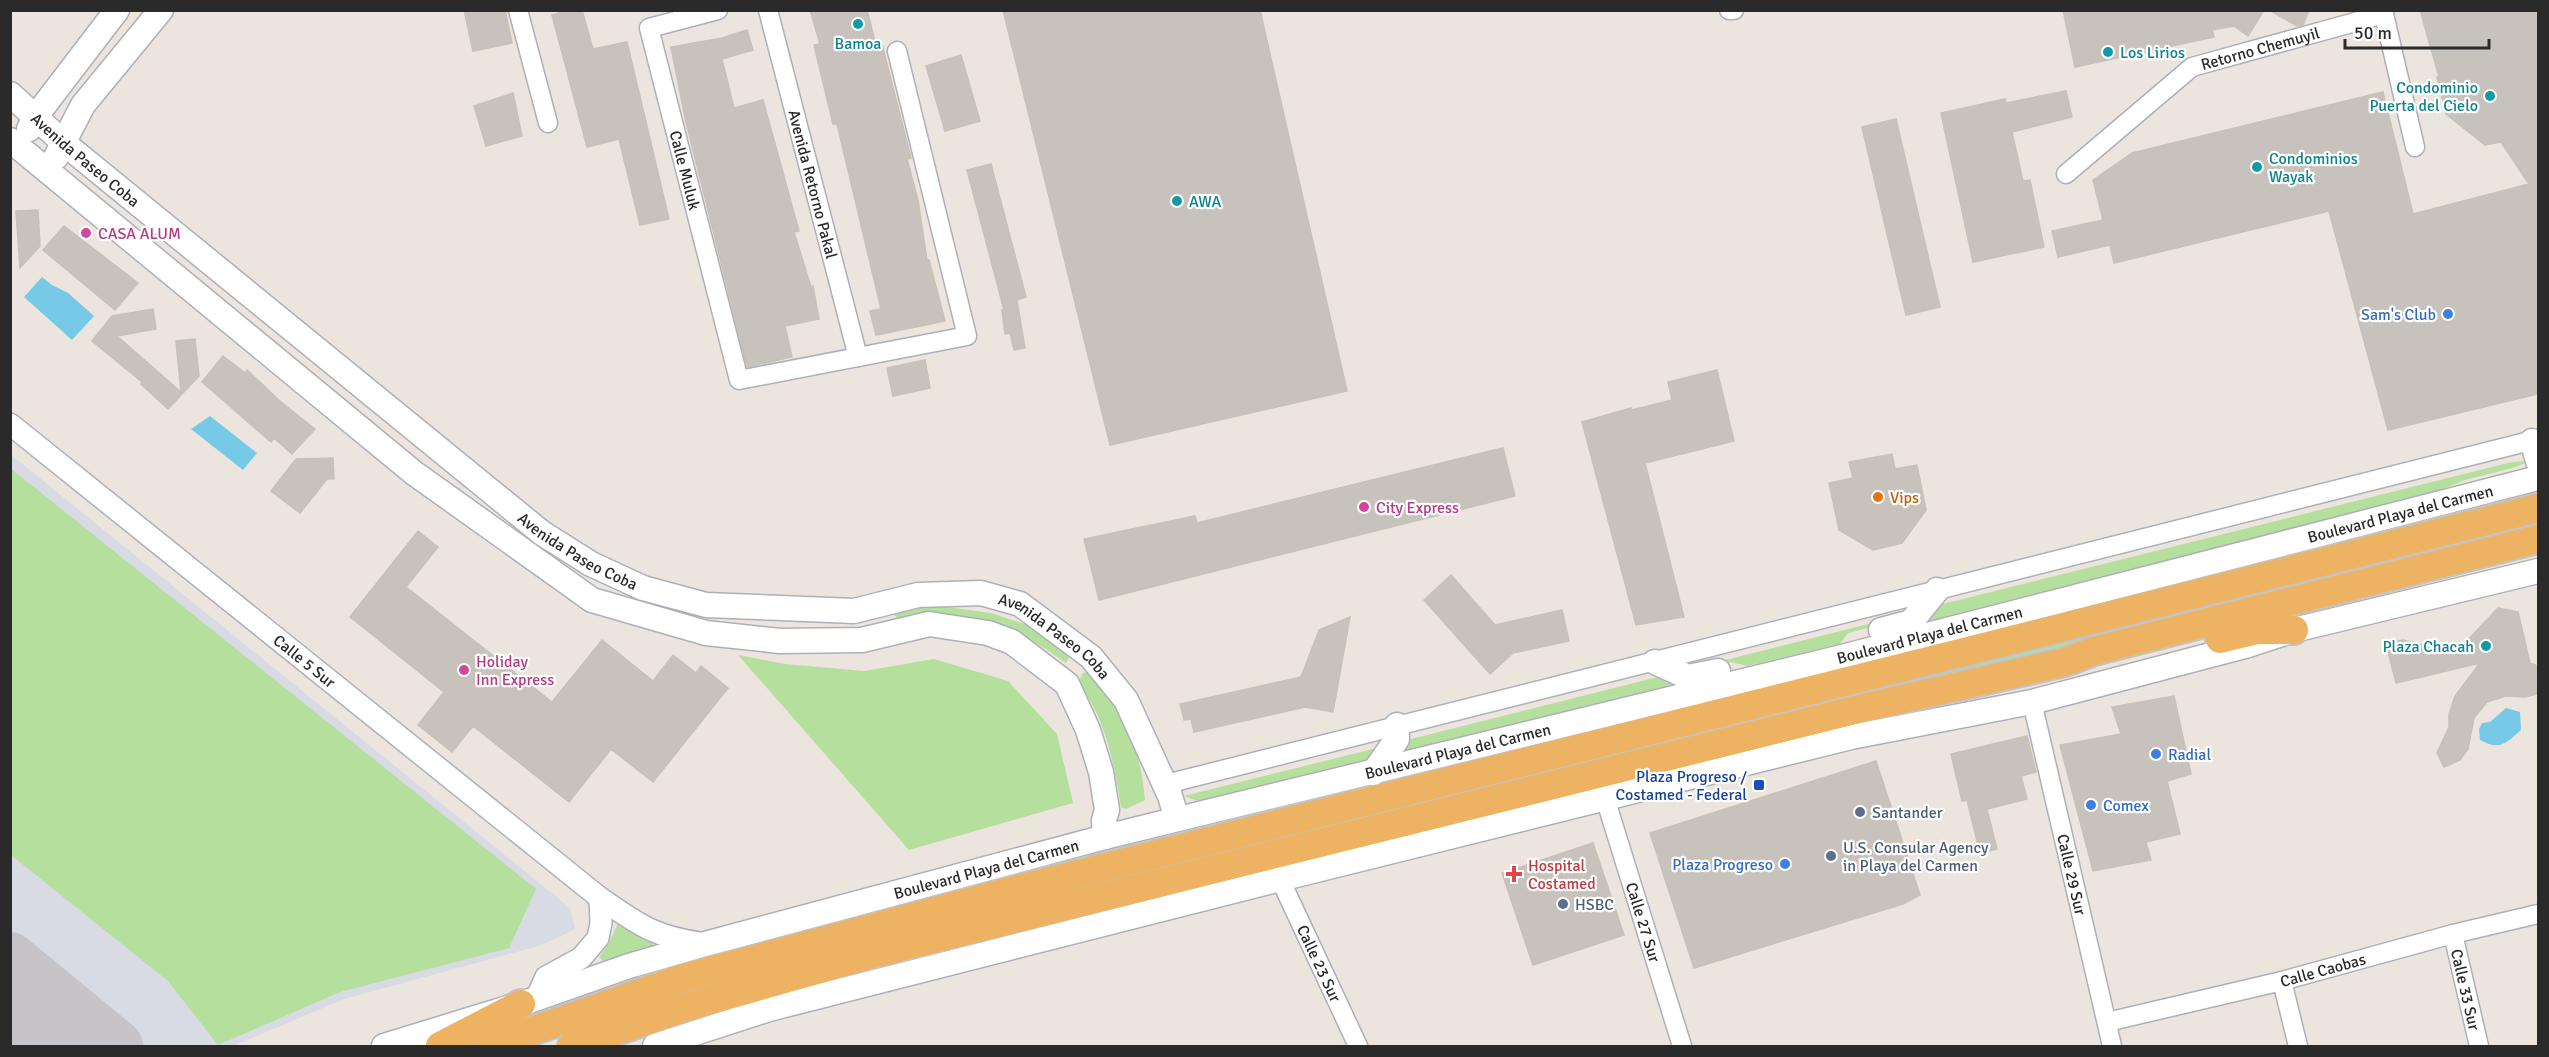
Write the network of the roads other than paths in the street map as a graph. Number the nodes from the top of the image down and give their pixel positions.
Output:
1 (117, 10) edge
2 (161, 10) edge
3 (518, 10) edge
4 (718, 10) edge
5 (768, 10) edge
6 (1729, 10) edge
7 (1734, 10) edge
8 (2383, 12) edge
9 (897, 51) dead end
10 (10, 94) edge
11 (36, 116) junction
12 (548, 123) dead end
13 (15, 143) edge
14 (65, 144) junction
15 (2415, 147) dead end
16 (47, 171) junction
17 (2066, 174) dead end
18 (858, 357) junction
19 (10, 424) edge
20 (2536, 447) edge
21 (2538, 478) edge
22 (2538, 508) edge
23 (2538, 539) edge
24 (2538, 572) edge
25 (1937, 590) junction
26 (795, 608) junction
27 (2294, 630) junction
28 (780, 641) junction
29 (1834, 659) junction
30 (1655, 662) junction
31 (2065, 662) junction
32 (1752, 678) junction
33 (2032, 702) junction
34 (1397, 725) junction
35 (1373, 772) junction
36 (1170, 796) junction
37 (1605, 798) junction
38 (1177, 819) junction
39 (1105, 837) junction
40 (1280, 879) junction
41 (600, 898) junction
42 (2538, 916) edge
43 (2453, 934) junction
44 (705, 944) junction
45 (2282, 981) junction
46 (529, 1000) junction
47 (2107, 1022) junction
48 (384, 1047) edge
49 (440, 1047) edge
50 (489, 1047) edge
51 (572, 1047) edge
52 (655, 1047) edge
53 (1358, 1047) edge
54 (1682, 1047) edge
55 (2112, 1047) edge
56 (2298, 1047) edge
57 (2479, 1047) edge

1 - 11 main road
2 - 14 main road
3 - 12 street
4 - 18 street, Calle Muluk
5 - 18 street, Avenida Retorno Pakal
6 - 7 street
8 - 15 street
8 - 17 street, Retorno Chemuyil
9 - 18 street
10 - 11 main road, Avenida Paseo Coba
11 - 13 main road
11 - 14 main road, Avenida Paseo Coba
13 - 16 main road, Avenida Paseo Coba
14 - 16 main road
14 - 26 main road, Avenida Paseo Coba
16 - 28 main road, Avenida Paseo Coba
19 - 41 street, Calle 5 Sur
20 - 25 street
21 - 29 main road, Boulevard Playa del Carmen
22 - 50 highway
23 - 31 highway
24 - 27 main road
25 - 29 main road
25 - 30 street
26 - 28 main road
26 - 36 main road, Avenida Paseo Coba
27 - 31 highway
27 - 33 main road
28 - 39 main road, Avenida Paseo Coba
29 - 32 main road, Boulevard Playa del Carmen
30 - 32 main road
30 - 34 street
31 - 51 highway
32 - 35 main road, Boulevard Playa del Carmen
33 - 37 main road
33 - 47 street, Calle 29 Sur
34 - 35 main road
34 - 36 street
35 - 38 main road, Boulevard Playa del Carmen
36 - 38 main road, Avenida Paseo Coba
37 - 40 main road
37 - 54 street, Calle 27 Sur
38 - 39 main road, Boulevard Playa del Carmen
39 - 44 main road, Boulevard Playa del Carmen
40 - 52 main road
40 - 53 street, Calle 23 Sur
41 - 44 street, Calle 5 Sur
41 - 46 street
42 - 43 street, Calle Caobas
43 - 45 street, Calle Caobas
43 - 57 street, Calle 33 Sur
44 - 46 main road, Boulevard Playa del Carmen
45 - 47 street, Calle Caobas
45 - 56 street
46 - 48 main road, Boulevard Playa del Carmen
46 - 49 highway
47 - 55 street, Calle 29 Sur

